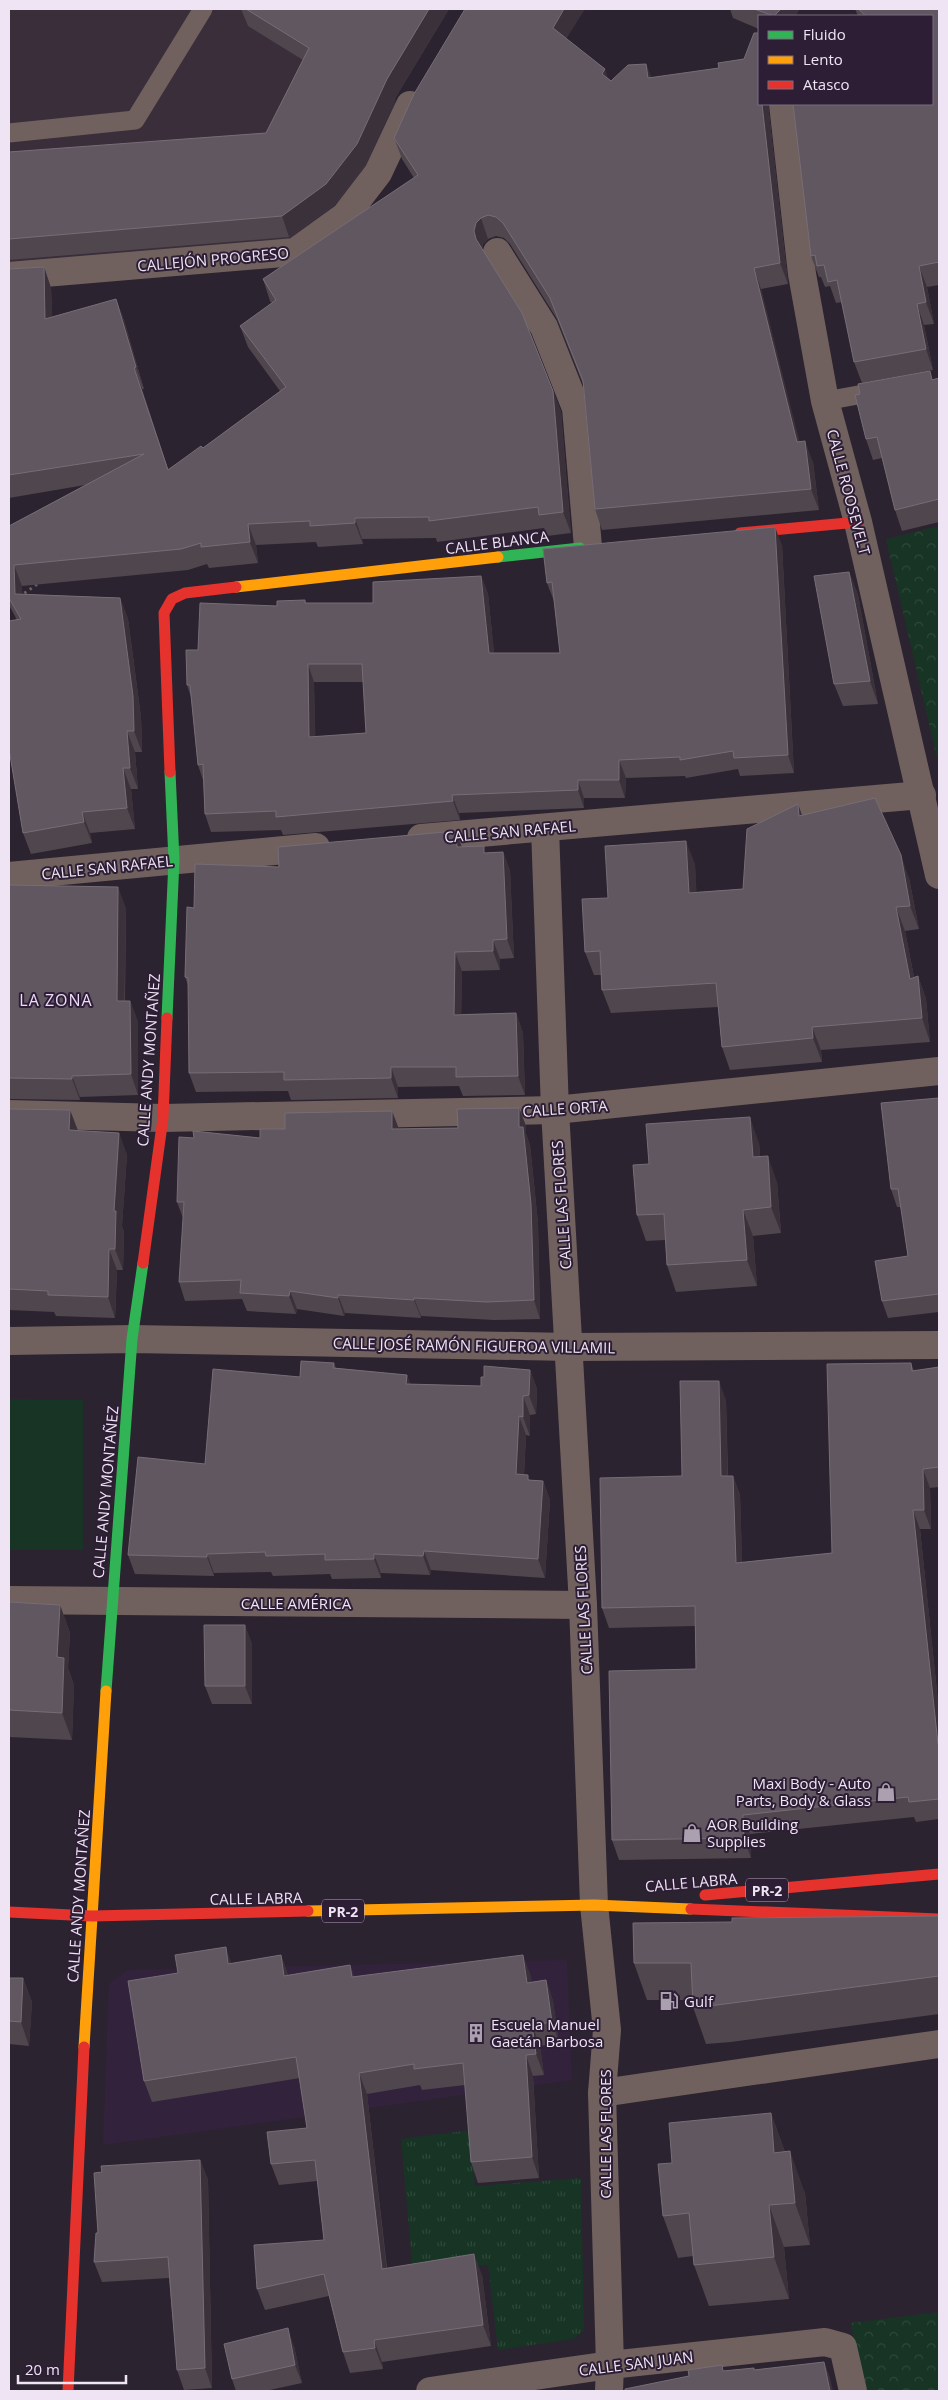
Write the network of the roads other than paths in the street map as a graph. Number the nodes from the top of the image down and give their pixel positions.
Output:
1 (203, 9) edge
2 (422, 84) edge
3 (783, 105) edge
4 (9, 133) edge
5 (497, 252) dead end
6 (9, 276) edge
7 (901, 387) edge
8 (825, 401) junction
9 (858, 522) junction
10 (733, 533) edge
11 (593, 546) joint
12 (172, 598) joint
13 (929, 806) edge
14 (544, 828) junction
15 (398, 840) edge
16 (340, 845) edge
17 (174, 860) junction
18 (939, 875) edge
19 (9, 876) edge
20 (939, 1070) edge
21 (555, 1110) junction
22 (9, 1114) edge
23 (163, 1118) junction
24 (132, 1339) junction
25 (9, 1341) edge
26 (939, 1345) edge
27 (570, 1347) junction
28 (9, 1600) edge
29 (111, 1602) junction
30 (583, 1605) junction
31 (939, 1874) edge
32 (594, 1905) junction
33 (9, 1912) edge
34 (92, 1916) junction
35 (939, 1919) edge
36 (939, 2044) edge
37 (602, 2093) junction
38 (610, 2378) edge
39 (68, 2391) edge
40 (430, 2391) edge
41 (853, 2391) edge

1 - 4 lane
2 - 6 street, CALLEJÓN PROGRESO
3 - 8 street, CALLE ROOSEVELT
5 - 11 street
7 - 8 lane
8 - 9 street, CALLE ROOSEVELT
9 - 10 street
9 - 13 street, CALLE ROOSEVELT
11 - 12 street, CALLE BLANCA
12 - 17 street, CALLE ANDY MONTAÑEZ
13 - 14 street, CALLE SAN RAFAEL
13 - 18 street, CALLE ROOSEVELT
14 - 15 street, CALLE SAN RAFAEL
14 - 21 street, CALLE LAS FLORES
16 - 17 street, CALLE SAN RAFAEL
17 - 19 street, CALLE SAN RAFAEL
17 - 23 street, CALLE ANDY MONTAÑEZ
20 - 21 street, CALLE ORTA
21 - 23 street, CALLE ORTA
21 - 27 street, CALLE LAS FLORES
22 - 23 street, CALLE ORTA
23 - 24 street, CALLE ANDY MONTAÑEZ
24 - 25 street, CALLE JOSÉ RAMÓN FIGUEROA VILLAMIL
24 - 27 street, CALLE JOSÉ RAMÓN FIGUEROA VILLAMIL
24 - 29 street, CALLE ANDY MONTAÑEZ
26 - 27 street, CALLE JOSÉ RAMÓN FIGUEROA VILLAMIL
27 - 30 street, CALLE LAS FLORES
28 - 29 street, CALLE AMÉRICA
29 - 30 street, CALLE AMÉRICA
29 - 34 street, CALLE ANDY MONTAÑEZ
30 - 32 street, CALLE LAS FLORES
31 - 32 street, CALLE LABRA / PR-2
32 - 34 street, CALLE LABRA / PR-2
32 - 35 street, CALLE LABRA / PR-2
32 - 37 street, CALLE LAS FLORES
33 - 34 street, CALLE LABRA / PR-2
34 - 39 street, CALLE ANDY MONTAÑEZ
36 - 37 street
37 - 38 street, CALLE LAS FLORES
38 - 40 street, CALLE SAN JUAN
38 - 41 street, CALLE SAN JUAN

